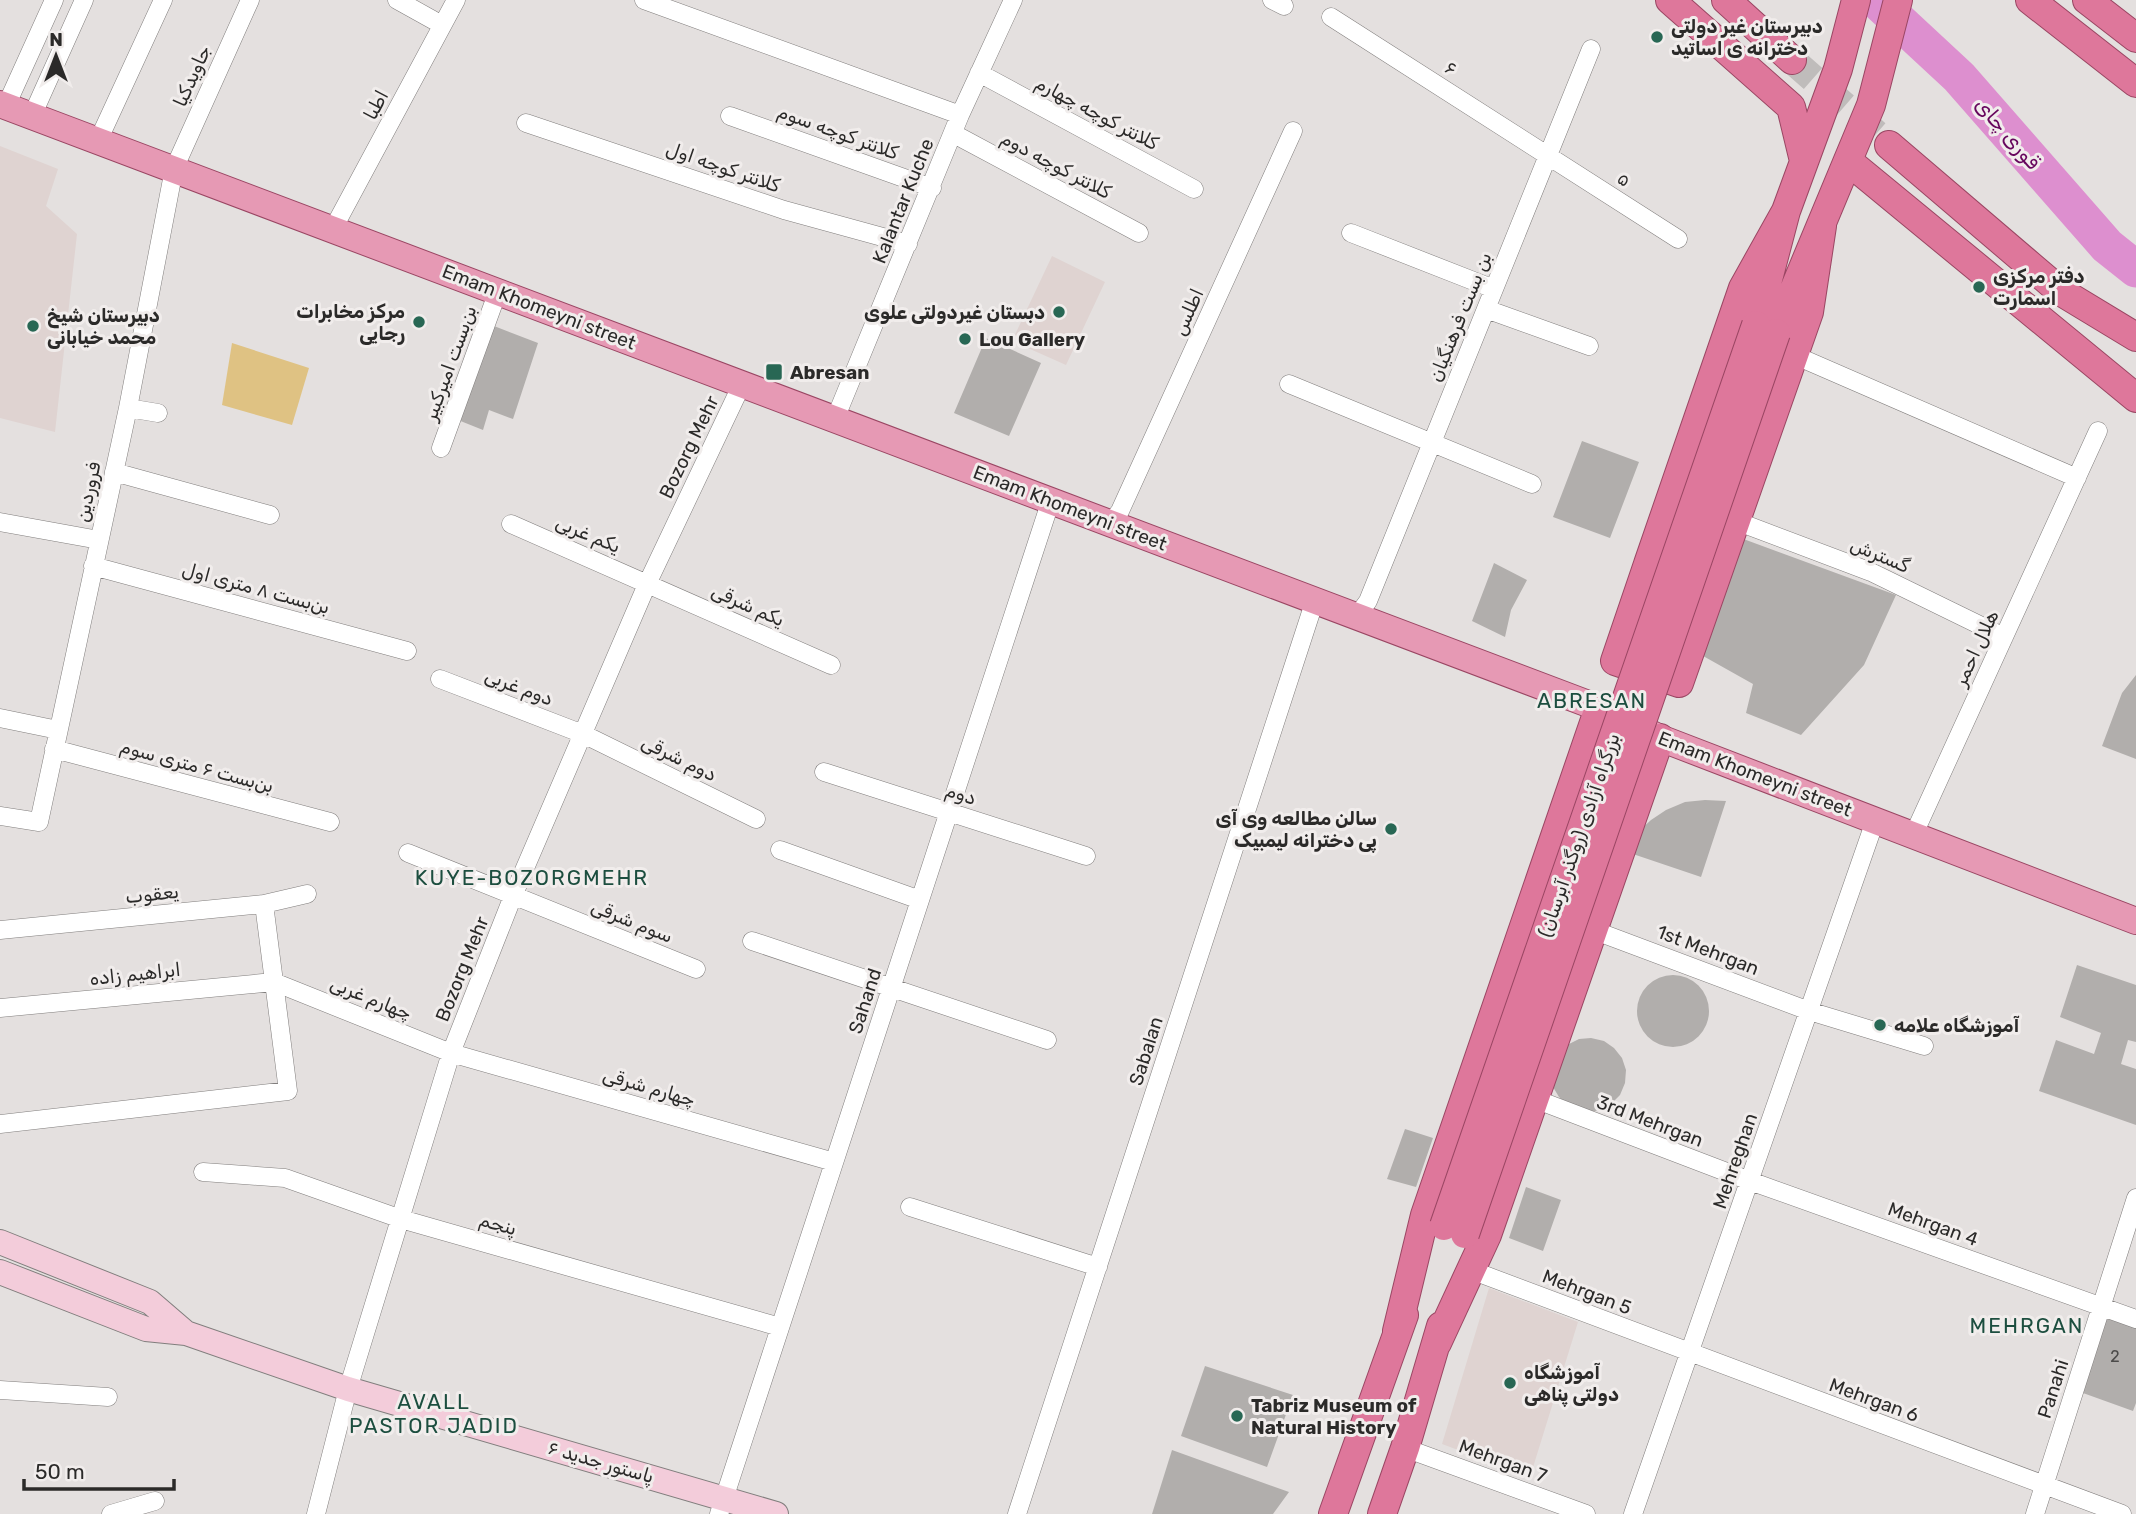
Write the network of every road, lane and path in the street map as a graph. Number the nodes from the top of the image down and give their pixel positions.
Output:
1 (54, 0) edge
2 (84, 0) edge
3 (163, 0) edge
4 (250, 0) edge
5 (397, 0) edge
6 (456, 0) edge
7 (644, 0) edge
8 (1013, 0) edge
9 (1670, 0) edge
10 (1726, 0) edge
11 (1856, 0) edge
12 (1898, 0) edge
13 (2030, 0) edge
14 (2087, 0) edge
15 (1331, 16) dead end
16 (442, 25) junction
17 (2078, 38) junction
18 (2136, 38) edge
19 (1591, 49) dead end
20 (1792, 60) tunnel mouth
21 (979, 73) junction
22 (2136, 83) edge
23 (3, 105) edge
24 (2136, 105) edge
25 (960, 115) junction
26 (32, 116) junction
27 (730, 116) dead end
28 (526, 123) dead end
29 (1293, 131) dead end
30 (954, 134) junction
31 (98, 141) junction
32 (1889, 145) tunnel mouth
33 (1548, 156) junction
34 (1804, 161) junction
35 (1848, 161) junction
36 (174, 170) junction
37 (932, 188) junction
38 (1194, 190) dead end
39 (1786, 211) junction
40 (1822, 226) junction
41 (333, 229) junction
42 (1139, 233) dead end
43 (1351, 233) dead end
44 (1678, 239) dead end
45 (908, 244) junction
46 (1494, 289) junction
47 (498, 292) junction
48 (1486, 309) junction
49 (1766, 329) junction
50 (2136, 337) edge
51 (1588, 346) dead end
52 (1794, 355) junction
53 (742, 384) junction
54 (1289, 384) dead end
55 (2136, 398) edge
56 (128, 408) junction
57 (158, 413) dead end
58 (835, 419) junction
59 (2098, 431) dead end
60 (1432, 443) junction
61 (441, 448) dead end
62 (114, 472) junction
63 (2077, 478) junction
64 (1532, 484) dead end
65 (1051, 500) junction
66 (270, 515) dead end
67 (1116, 517) junction
68 (1736, 521) junction
69 (0, 522) edge
70 (511, 524) dead end
71 (99, 540) junction
72 (1648, 564) junction
73 (93, 566) junction
74 (648, 582) junction
75 (1711, 592) junction
76 (1315, 600) junction
77 (1363, 609) junction
78 (2004, 637) junction
79 (407, 651) dead end
80 (831, 665) dead end
81 (440, 679) dead end
82 (1599, 708) junction
83 (0, 718) edge
84 (58, 730) junction
85 (583, 734) junction
86 (1660, 738) junction
87 (54, 749) junction
88 (824, 772) dead end
89 (948, 812) junction
90 (0, 816) edge
91 (756, 819) dead end
92 (1875, 821) junction
93 (330, 822) dead end
94 (1913, 836) junction
95 (780, 850) dead end
96 (408, 853) dead end
97 (1086, 856) dead end
98 (307, 894) dead end
99 (513, 896) junction
100 (920, 900) junction
101 (264, 904) junction
102 (2136, 920) edge
103 (0, 930) edge
104 (1593, 930) junction
105 (1519, 940) junction
106 (751, 941) dead end
107 (1583, 960) junction
108 (696, 969) dead end
109 (274, 982) junction
110 (891, 988) junction
111 (0, 1008) edge
112 (1808, 1011) junction
113 (1047, 1040) dead end
114 (1924, 1046) dead end
115 (452, 1053) junction
116 (1535, 1099) junction
117 (0, 1124) edge
118 (834, 1162) junction
119 (203, 1172) dead end
120 (1750, 1181) junction
121 (2136, 1198) edge
122 (910, 1207) dead end
123 (401, 1219) junction
124 (1454, 1230) junction
125 (0, 1242) edge
126 (1098, 1267) junction
127 (1471, 1270) junction
128 (0, 1272) edge
129 (2101, 1308) junction
130 (2136, 1320) edge
131 (780, 1326) junction
132 (1397, 1331) junction
133 (186, 1333) junction
134 (1437, 1343) junction
135 (1689, 1353) junction
136 (348, 1389) junction
137 (0, 1390) edge
138 (108, 1397) dead end
139 (1405, 1448) junction
140 (2044, 1485) junction
141 (155, 1501) dead end
142 (722, 1506) edge
143 (111, 1514) edge
144 (316, 1514) edge
145 (776, 1514) edge
146 (1017, 1514) edge
147 (1333, 1514) edge
148 (1382, 1514) edge
149 (1586, 1514) edge
150 (1633, 1514) edge
151 (2035, 1514) edge
152 (2122, 1514) edge

1 - 23 street
2 - 26 street
3 - 31 street
4 - 36 street, جاویدکیا
5 - 16 street
6 - 16 street, اطبا
7 - 25 street
8 - 21 street, Kalantar Kuche
9 - 34 highway
10 - 20 highway
11 - 34 highway
12 - 35 highway
13 - 17 highway
14 - 18 highway
15 - 33 street, ۶
16 - 41 street, اطبا
17 - 22 highway
17 - 24 highway
19 - 33 street, بن بست فرهنگیان
21 - 25 street, Kalantar Kuche
21 - 38 street, کلانتر کوچه چهارم
23 - 26 main road, Emam Khomeyni street
25 - 30 street, Kalantar Kuche
26 - 31 main road, Emam Khomeyni street
27 - 37 street, کلانتر کوچه سوم
28 - 45 street, کلانتر کوچه اول
29 - 67 street, اطلس
30 - 37 street, Kalantar Kuche
30 - 42 street, کلانتر کوچه دوم
31 - 36 main road, Emam Khomeyni street
32 - 50 highway
33 - 44 street, ۵
33 - 46 street, بن بست فرهنگیان
34 - 39 highway
35 - 40 highway
35 - 55 highway
36 - 41 main road, Emam Khomeyni street
36 - 56 street, فروردین
37 - 45 street, Kalantar Kuche
39 - 49 highway
39 - 72 highway
40 - 49 highway
40 - 52 highway
41 - 47 main road, Emam Khomeyni street
43 - 46 street
45 - 58 street, Kalantar Kuche
46 - 48 street, بن بست فرهنگیان
47 - 53 main road, Emam Khomeyni street
47 - 61 street, بن‌بست امیرکبیر
48 - 51 street
48 - 60 street, بن بست فرهنگیان
49 - 124 highway, بزرگراه آزادی (روگذر آبرسان), bridge
52 - 63 street
52 - 68 highway
53 - 58 main road, Emam Khomeyni street
53 - 74 street, Bozorg Mehr
54 - 60 street
56 - 57 street
56 - 62 street, فروردین
58 - 65 main road, Emam Khomeyni street
59 - 63 street, هلال احمر
60 - 64 street
60 - 77 street, بن بست فرهنگیان
62 - 66 street
62 - 71 street, فروردین
63 - 78 street, هلال احمر
65 - 67 main road, Emam Khomeyni street
65 - 89 street, Sahand
67 - 76 main road, Emam Khomeyni street
68 - 75 highway
68 - 78 street, گسترش
69 - 71 street
70 - 74 street, یکم غربی
71 - 73 street, فروردین
72 - 75 highway
72 - 75 highway
73 - 79 street, بن‌بست ۸ متری اول
73 - 84 street, فروردین
74 - 80 street, یکم شرقی
74 - 85 street, Bozorg Mehr
76 - 77 main road, Emam Khomeyni street
76 - 126 street, Sabalan
77 - 82 main road, Emam Khomeyni street
78 - 94 street, هلال احمر
81 - 85 street, دوم غربی
82 - 86 main road, Emam Khomeyni street
82 - 105 highway
83 - 84 street
84 - 87 street, فروردین
85 - 91 street, دوم شرقی
85 - 99 street, Bozorg Mehr
86 - 92 main road, Emam Khomeyni street
86 - 104 highway
87 - 90 street, فروردین
87 - 93 street, بن‌بست ۶ متری سوم
88 - 89 street, دوم
89 - 97 street, دوم
89 - 100 street, Sahand
92 - 94 main road, Emam Khomeyni street
92 - 112 street, Mehreghan
94 - 102 main road, Emam Khomeyni street
95 - 100 street
96 - 99 street, سوم شرقی
98 - 101 street, یعقوب
99 - 108 street, سوم شرقی
99 - 115 street, Bozorg Mehr
100 - 110 street, Sahand
101 - 103 street, یعقوب
101 - 109 street
104 - 107 highway
104 - 112 street, 1st Mehrgan
105 - 107 highway
105 - 132 highway
106 - 110 street
107 - 116 highway
109 - 111 street, ابراهیم زاده
109 - 115 street, چهارم غربی
109 - 117 street
110 - 113 street
110 - 118 street, Sahand
112 - 114 street, 1st Mehrgan
112 - 120 street, Mehreghan
115 - 118 street, چهارم شرقی
115 - 123 street, Bozorg Mehr
116 - 120 street, 3rd Mehrgan
116 - 127 highway
118 - 131 street, Sahand
119 - 123 street, پنجم
120 - 129 street, Mehrgan 4
120 - 135 street, Mehreghan
121 - 129 street, Panahi
122 - 126 street
123 - 131 street, پنجم
123 - 136 street, Bozorg Mehr
124 - 132 highway
124 - 134 highway
125 - 133 main road, پاستور جدید ۶
126 - 146 street, Sabalan
127 - 134 highway
127 - 135 street, Mehrgan 5
128 - 133 main road, پاستور جدید ۶
129 - 130 street, Mehrgan 4
129 - 140 street, Panahi
131 - 142 street, Sahand
132 - 147 highway
133 - 136 main road, پاستور جدید ۶
134 - 139 highway
135 - 140 street, Mehrgan 6
135 - 150 street, Mehreghan
136 - 142 main road, پاستور جدید ۶
136 - 144 street, Bozorg Mehr
137 - 138 street
139 - 148 highway
139 - 149 street, Mehrgan 7
140 - 151 street, Panahi
140 - 152 street, Mehrgan 6
141 - 143 street
142 - 145 main road, پاستور جدید ۶

